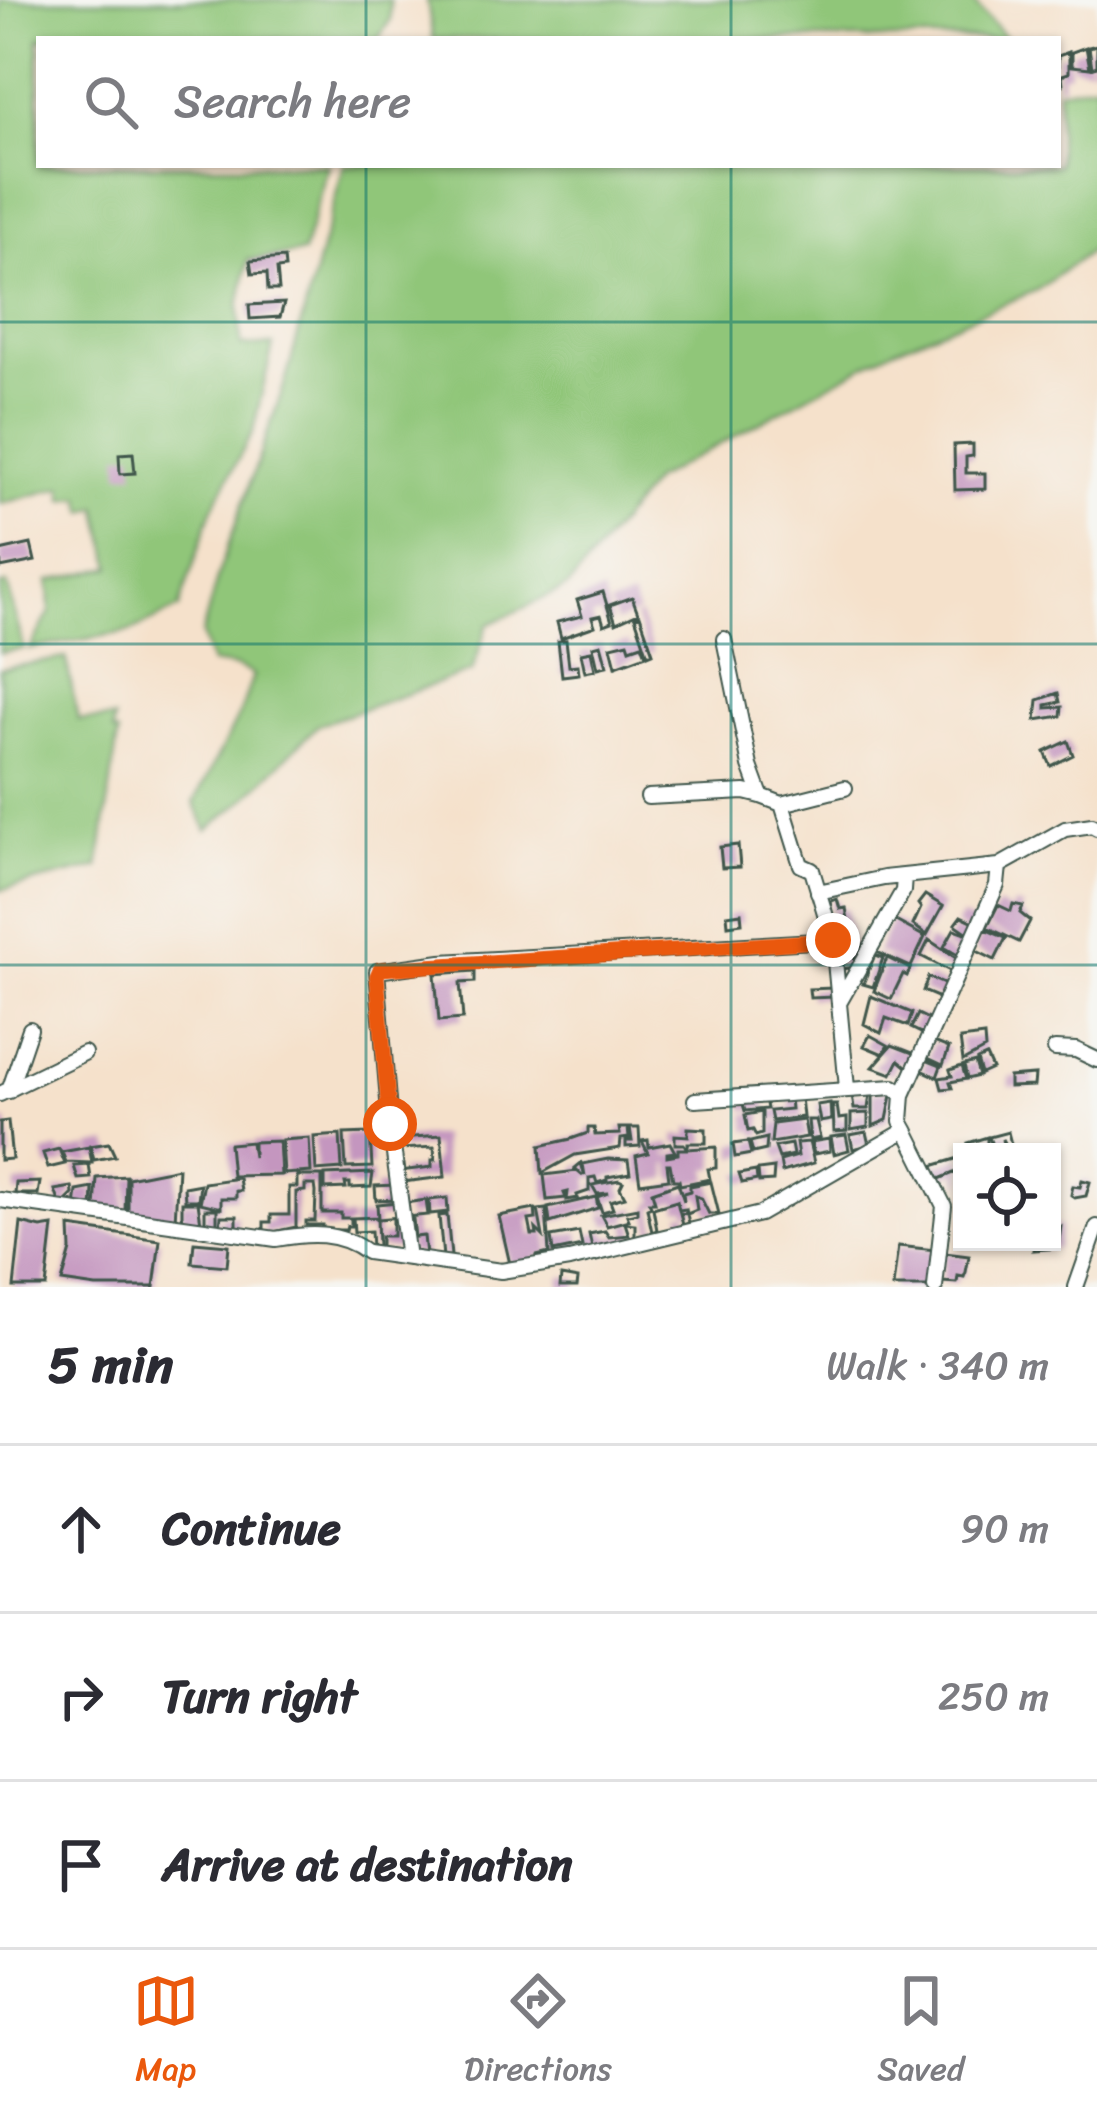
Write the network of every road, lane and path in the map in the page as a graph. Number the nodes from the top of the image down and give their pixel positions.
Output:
1 (724, 639) dead end
2 (845, 788) dead end
3 (760, 796) junction
4 (648, 797) dead end
5 (782, 804) junction
6 (1097, 829) edge
7 (999, 866) junction
8 (904, 876) junction
9 (818, 892) junction
10 (833, 940) junction
11 (839, 1003) junction
12 (29, 1029) dead end
13 (1055, 1049) dead end
14 (84, 1053) dead end
15 (1097, 1060) edge
16 (848, 1088) junction
17 (4, 1092) edge
18 (903, 1095) junction
19 (695, 1100) dead end
20 (905, 1130) junction
21 (0, 1200) edge
22 (1097, 1227) edge
23 (408, 1258) junction
24 (935, 1287) edge
25 (1076, 1287) edge

1 - 3 street
2 - 5 street
3 - 4 street
3 - 5 street
5 - 9 street
6 - 7 street
7 - 8 street
7 - 18 street
8 - 9 street
8 - 11 street
9 - 10 street
10 - 11 street
10 - 23 street
11 - 16 street
12 - 17 street
13 - 15 street
14 - 17 street
16 - 18 street
16 - 19 street
18 - 20 street
20 - 23 street
20 - 24 street
21 - 23 street
22 - 25 street

